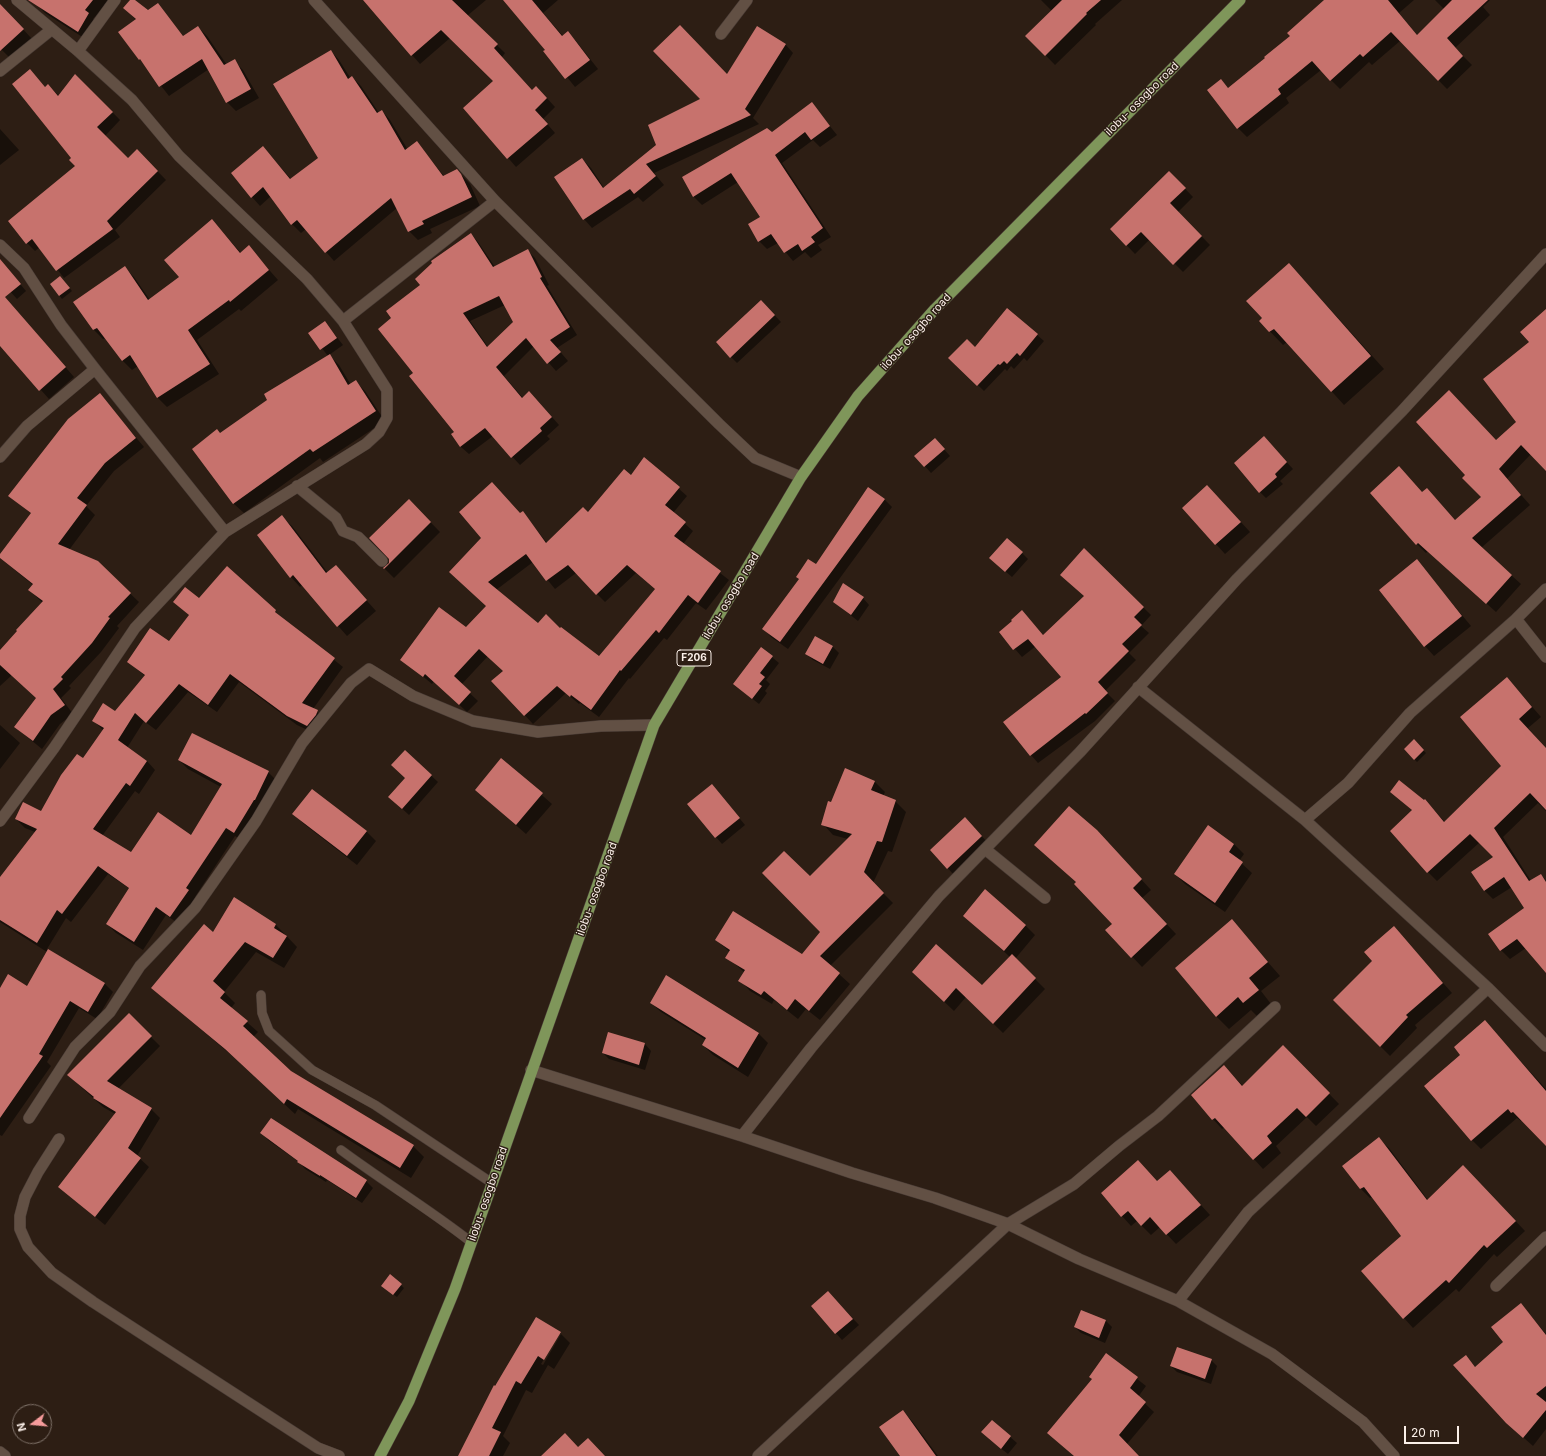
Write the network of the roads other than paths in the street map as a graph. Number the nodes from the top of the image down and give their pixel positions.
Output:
1 (17, 0) edge
2 (115, 0) edge
3 (314, 0) edge
4 (747, 0) edge
5 (1240, 0) edge
6 (51, 30) junction
7 (721, 34) dead end
8 (78, 51) junction
9 (0, 71) edge
10 (495, 201) junction
11 (0, 246) edge
12 (1546, 254) edge
13 (343, 321) junction
14 (95, 369) junction
15 (0, 457) edge
16 (801, 478) junction
17 (298, 486) junction
18 (225, 532) junction
19 (382, 561) dead end
20 (1546, 589) edge
21 (1516, 619) junction
22 (1546, 658) edge
23 (1138, 687) junction
24 (654, 725) junction
25 (1305, 820) junction
26 (0, 821) edge
27 (985, 849) junction
28 (1044, 898) dead end
29 (1488, 988) junction
30 (262, 995) dead end
31 (1275, 1007) dead end
32 (1546, 1046) edge
33 (531, 1070) junction
34 (29, 1118) dead end
35 (742, 1136) junction
36 (60, 1139) dead end
37 (341, 1150) dead end
38 (492, 1183) junction
39 (1008, 1224) junction
40 (1546, 1237) edge
41 (471, 1242) junction
42 (1496, 1286) dead end
43 (1178, 1301) junction
44 (0, 1452) edge
45 (5, 1456) edge
46 (339, 1456) edge
47 (380, 1456) edge
48 (758, 1456) edge
49 (1394, 1456) edge

1 - 6 street
2 - 8 street
3 - 10 street
4 - 7 street
5 - 16 main road, ilobu- osogbo road / F206
6 - 8 street
6 - 9 street
8 - 13 street
10 - 13 street
10 - 16 street
11 - 14 street
12 - 23 street
13 - 17 street
14 - 15 street
14 - 18 street
16 - 24 main road, ilobu- osogbo road / F206
17 - 18 street
17 - 19 street
18 - 26 street
20 - 21 street
21 - 22 street
21 - 25 street
23 - 25 street
23 - 27 street
24 - 33 main road, ilobu- osogbo road / F206
24 - 34 street
25 - 29 street
27 - 28 street
27 - 35 street
29 - 32 street
29 - 43 street
30 - 38 lane
31 - 39 street
33 - 35 street
33 - 38 main road, ilobu- osogbo road / F206
35 - 39 street
36 - 46 street
37 - 41 lane
38 - 41 main road, ilobu- osogbo road / F206
39 - 43 street
39 - 48 street
40 - 42 street
41 - 47 main road, ilobu- osogbo road / F206
43 - 49 street
44 - 45 street

